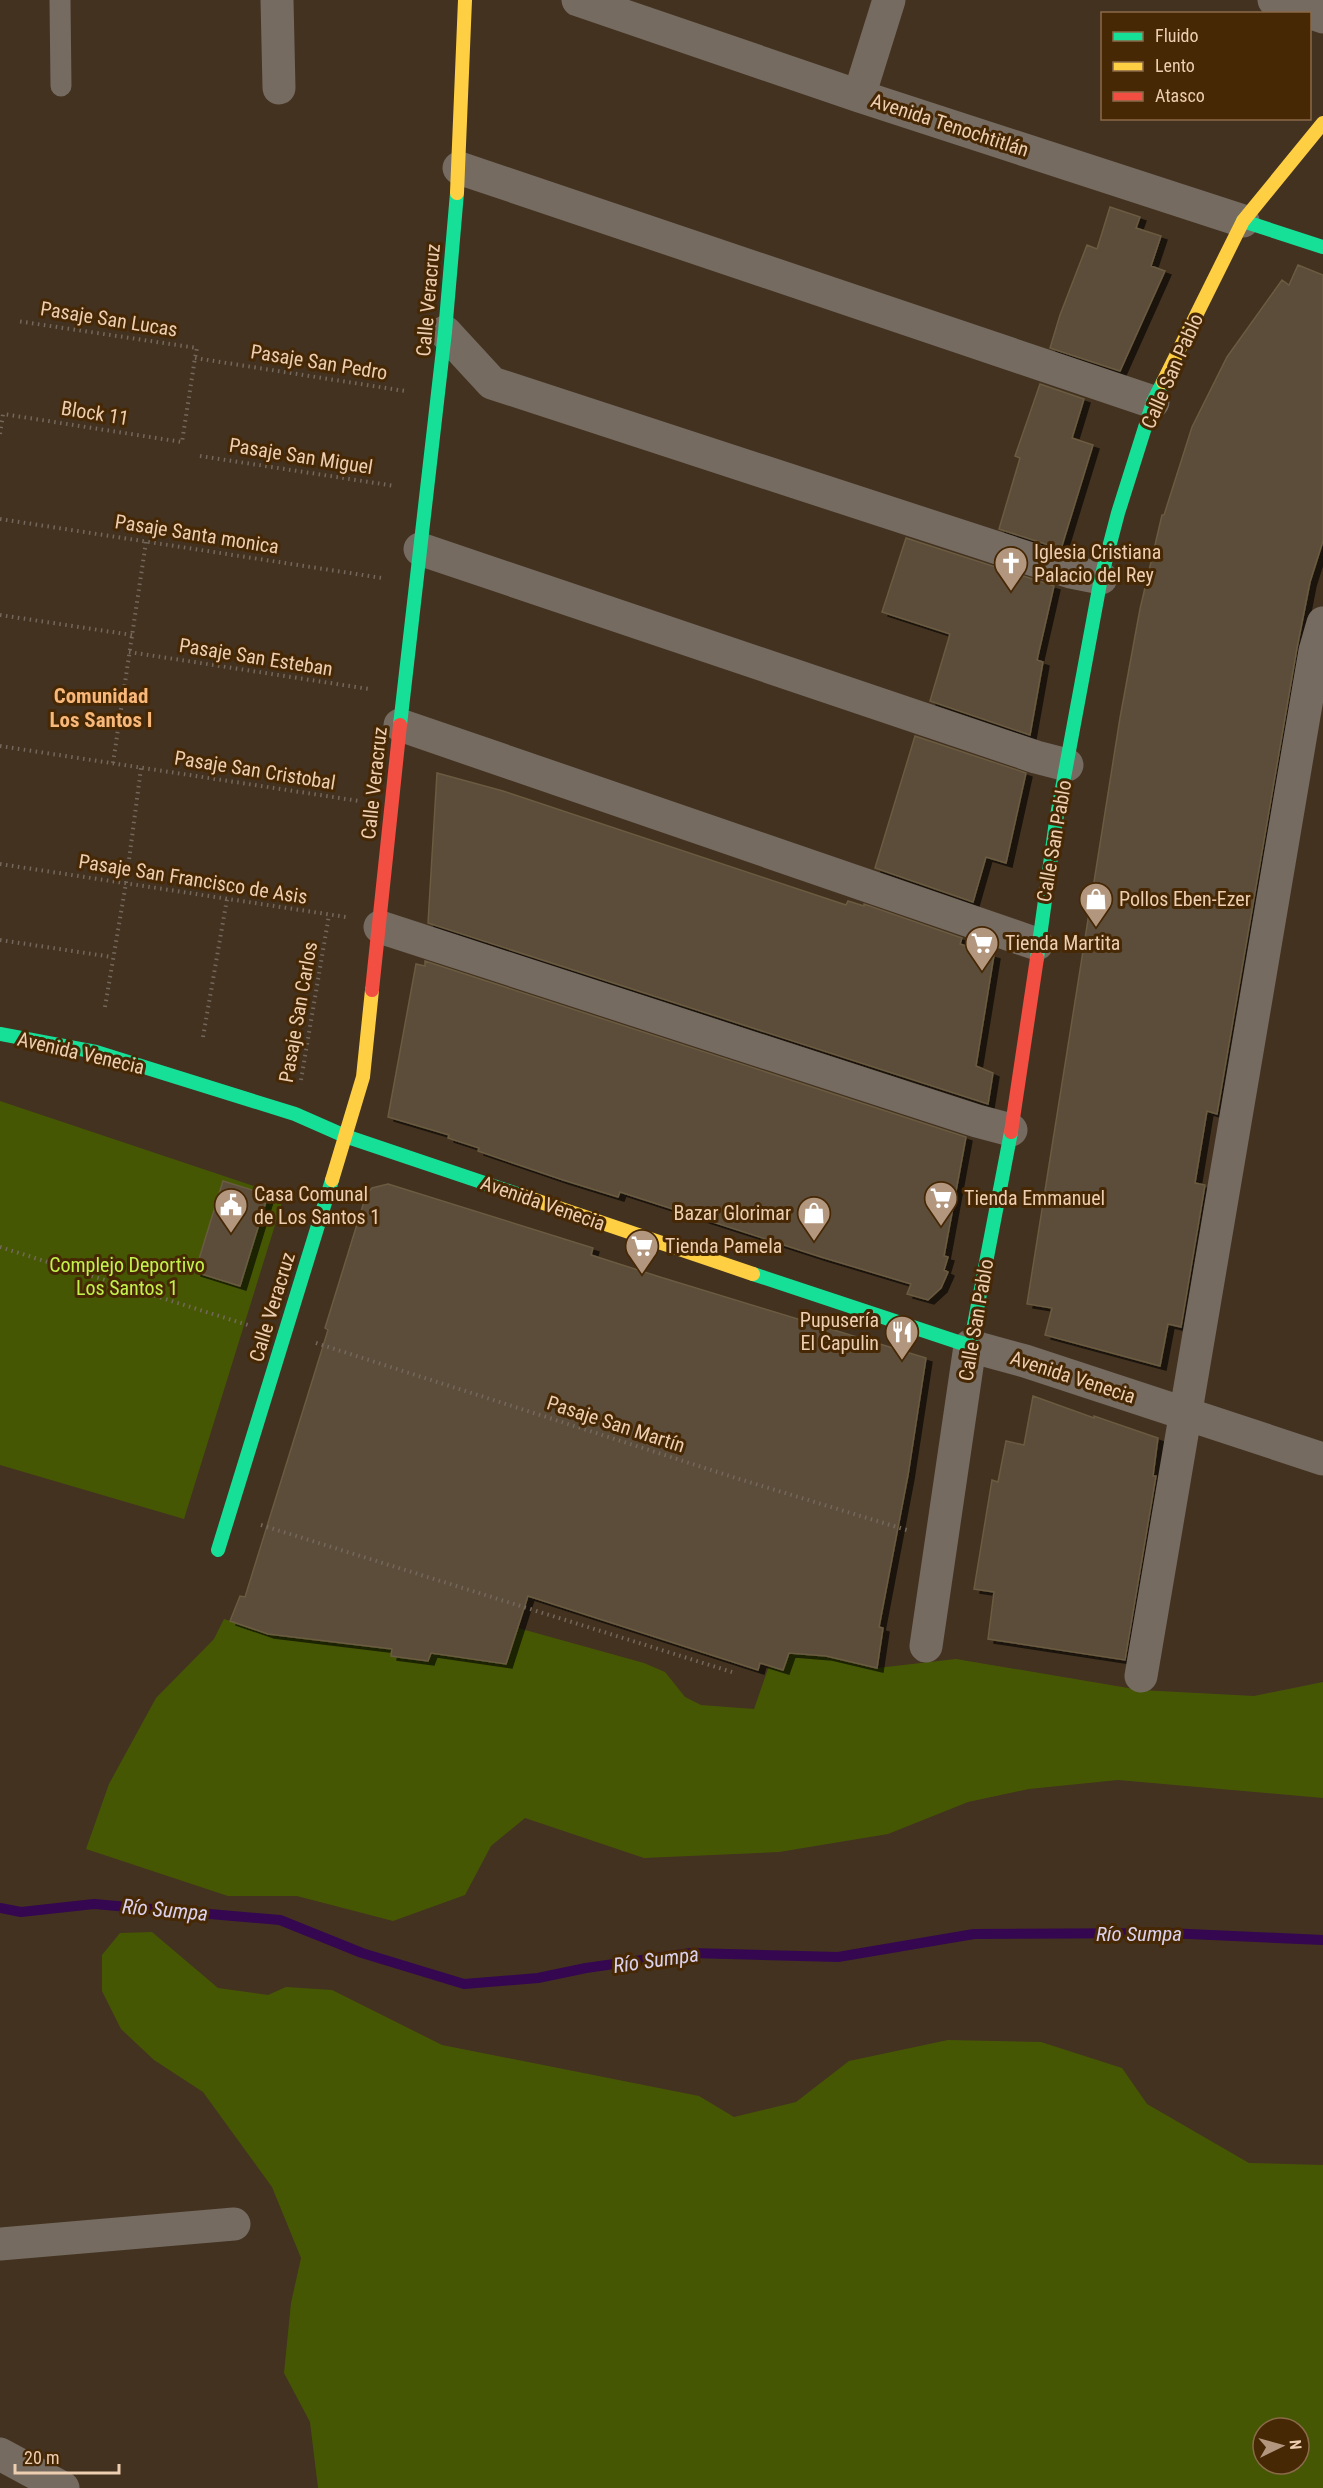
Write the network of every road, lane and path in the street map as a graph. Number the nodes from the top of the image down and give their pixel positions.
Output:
1 (60, 0) edge
2 (277, 0) edge
3 (465, 0) edge
4 (578, 0) edge
5 (889, 0) edge
6 (1274, 0) edge
7 (1309, 12) edge
8 (61, 86) dead end
9 (279, 88) dead end
10 (859, 96) junction
11 (1323, 123) edge
12 (459, 168) junction
13 (1243, 221) junction
14 (1323, 247) edge
15 (17, 321) dead end
16 (445, 332) junction
17 (195, 358) junction
18 (1153, 402) junction
19 (437, 403) junction
20 (0, 434) edge
21 (200, 456) dead end
22 (398, 486) dead end
23 (0, 519) edge
24 (146, 542) junction
25 (420, 549) junction
26 (1101, 578) junction
27 (390, 579) dead end
28 (0, 615) edge
29 (1323, 623) edge
30 (132, 635) junction
31 (129, 652) junction
32 (378, 691) dead end
33 (400, 725) junction
34 (0, 746) edge
35 (113, 763) junction
36 (1067, 765) junction
37 (141, 768) junction
38 (366, 802) dead end
39 (0, 864) edge
40 (126, 884) junction
41 (227, 899) junction
42 (329, 915) junction
43 (380, 927) junction
44 (0, 940) edge
45 (1037, 944) junction
46 (112, 957) junction
47 (105, 1007) dead end
48 (0, 1034) edge
49 (203, 1037) dead end
50 (295, 1114) junction
51 (1011, 1130) junction
52 (345, 1136) junction
53 (0, 1247) edge
54 (284, 1335) junction
55 (970, 1346) junction
56 (1186, 1414) junction
57 (1323, 1459) edge
58 (229, 1514) junction
59 (940, 1539) junction
60 (218, 1550) dead end
61 (926, 1646) dead end
62 (732, 1671) dead end
63 (1141, 1676) dead end
64 (234, 2224) dead end
65 (0, 2244) edge
66 (0, 2454) edge
67 (63, 2488) edge

1 - 8 lane
2 - 9 street
3 - 12 street, Calle Veracruz
4 - 10 street, Avenida Tenochtitlán
5 - 10 street
6 - 7 street
10 - 13 street, Avenida Tenochtitlán
11 - 13 street, Calle San Pablo
12 - 16 street, Calle Veracruz
12 - 18 street
13 - 14 street, Avenida Tenochtitlán
13 - 18 street, Calle San Pablo
15 - 17 path, Pasaje San Lucas
16 - 19 street, Calle Veracruz
16 - 26 street
17 - 19 path, Pasaje San Pedro
17 - 20 path, Block 11
18 - 26 street, Calle San Pablo
19 - 25 street, Calle Veracruz
21 - 22 path, Pasaje San Miguel
23 - 24 path, Pasaje Santa monica
24 - 27 path, Pasaje Santa monica
24 - 30 path
25 - 33 street, Calle Veracruz
25 - 36 street
26 - 36 street, Calle San Pablo
28 - 30 path
29 - 56 street
30 - 31 path
31 - 32 path, Pasaje San Esteban
31 - 35 path
33 - 43 street, Calle Veracruz
33 - 45 street
34 - 35 path, Pasaje San Cristobal
35 - 37 path, Pasaje San Cristobal
36 - 45 street, Calle San Pablo
37 - 38 path, Pasaje San Cristobal
37 - 40 path
39 - 40 path, Pasaje San Francisco de Asis
40 - 41 path, Pasaje San Francisco de Asis
40 - 46 path
41 - 42 path, Pasaje San Francisco de Asis
41 - 49 path
42 - 43 path, Pasaje San Francisco de Asis
42 - 50 path, Pasaje San Carlos
43 - 51 street
43 - 52 street, Calle Veracruz
44 - 46 path
45 - 51 street, Calle San Pablo
46 - 47 path
48 - 50 street, Avenida Venecia
50 - 52 street, Avenida Venecia
51 - 55 street, Calle San Pablo
52 - 54 street, Calle Veracruz
52 - 55 street, Avenida Venecia
53 - 54 path, Pasaje San Martín
54 - 58 street, Calle Veracruz
54 - 59 path, Pasaje San Martín
55 - 56 street, Avenida Venecia
55 - 59 street, Calle San Pablo
56 - 57 street, Avenida Venecia
56 - 63 street
58 - 60 street, Calle Veracruz
58 - 62 path
59 - 61 street, Calle San Pablo
64 - 65 street
66 - 67 street

